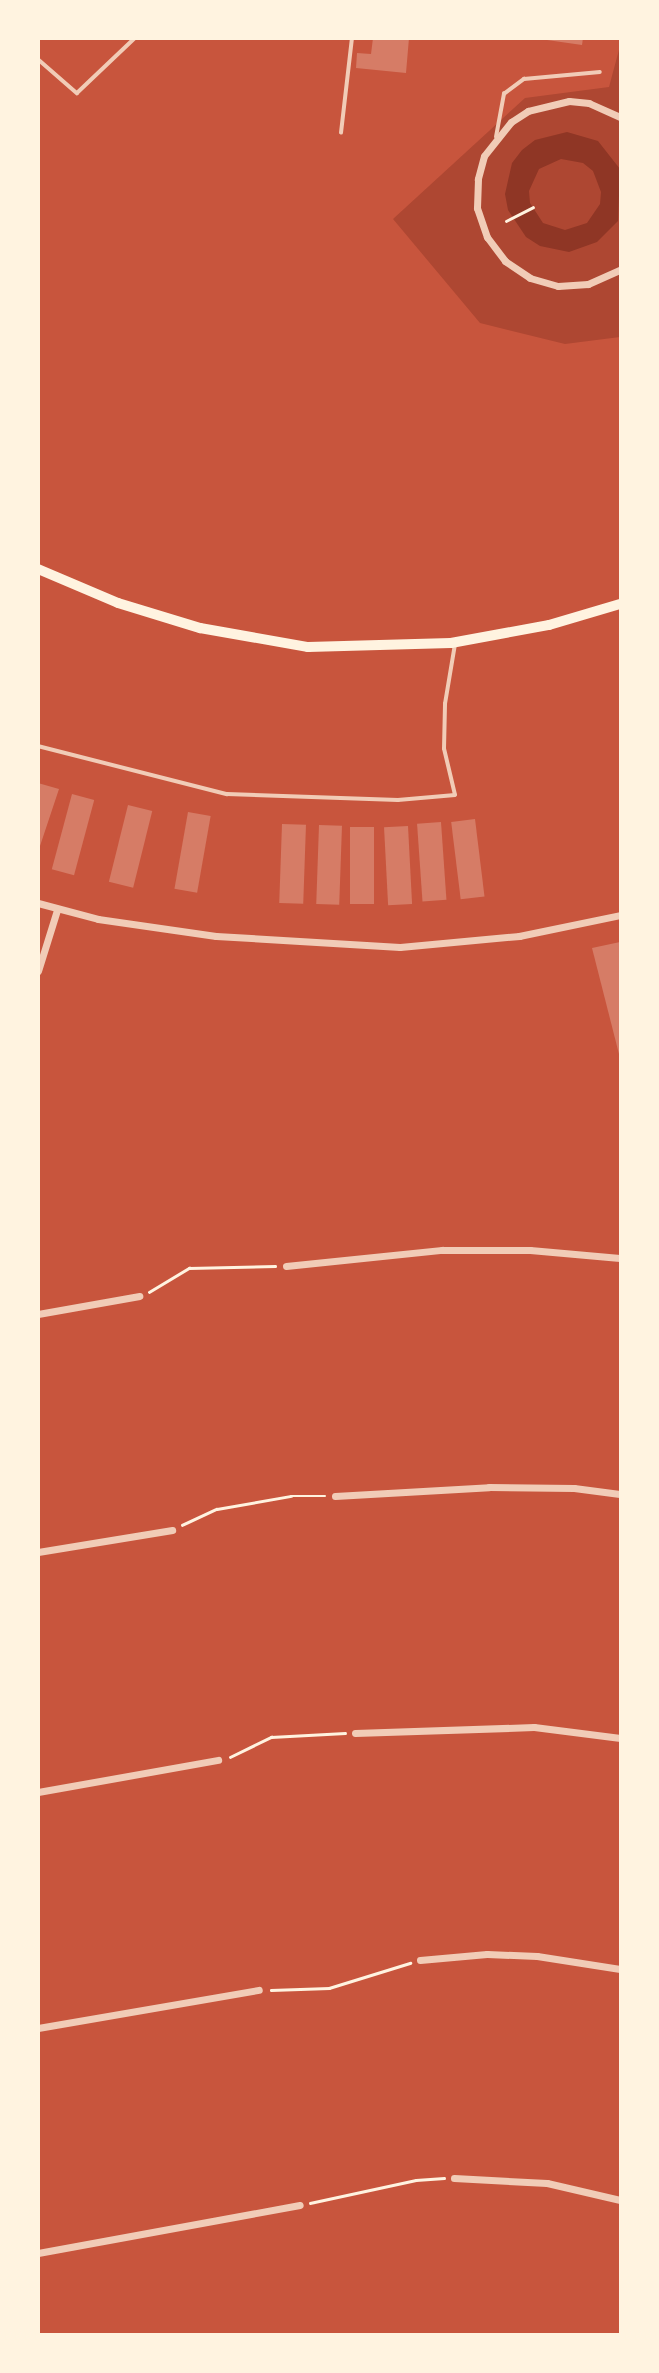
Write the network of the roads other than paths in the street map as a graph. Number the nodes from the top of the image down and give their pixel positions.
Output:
1 (135, 38) edge
2 (352, 38) edge
3 (38, 59) edge
4 (600, 72) dead end
5 (621, 117) edge
6 (341, 133) dead end
7 (496, 136) junction
8 (621, 270) edge
9 (38, 569) edge
10 (621, 604) edge
11 (456, 642) junction
12 (38, 746) edge
13 (38, 902) edge
14 (57, 910) junction
15 (621, 915) edge
16 (38, 971) edge
17 (621, 1258) edge
18 (286, 1266) road end
19 (139, 1296) road end
20 (38, 1314) edge
21 (621, 1494) edge
22 (335, 1496) road end
23 (172, 1530) road end
24 (38, 1552) edge
25 (355, 1733) road end
26 (621, 1738) edge
27 (218, 1760) road end
28 (38, 1792) edge
29 (420, 1960) road end
30 (621, 1969) edge
31 (259, 1990) road end
32 (38, 2028) edge
33 (454, 2178) road end
34 (621, 2200) edge
35 (300, 2205) road end
36 (38, 2253) edge

1 - 3 lane
2 - 6 lane
4 - 7 lane
5 - 7 street
7 - 8 street
9 - 11 main road
10 - 11 main road
11 - 12 lane
13 - 14 street
14 - 15 street
14 - 16 street
17 - 18 street
19 - 20 street
21 - 22 street
23 - 24 street
25 - 26 street
27 - 28 street
29 - 30 street
31 - 32 street
33 - 34 street
35 - 36 street

